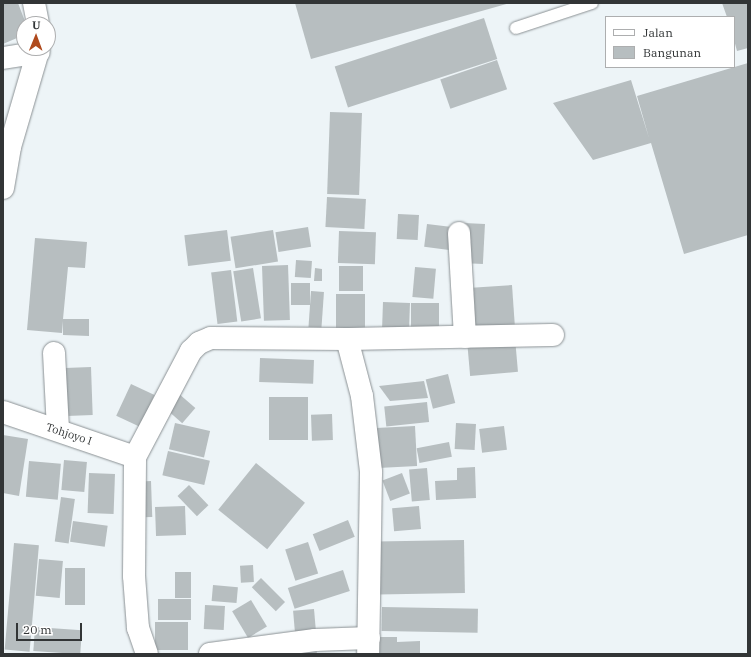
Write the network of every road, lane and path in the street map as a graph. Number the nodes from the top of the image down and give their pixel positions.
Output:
1 (34, 3) edge
2 (592, 3) edge
3 (36, 16) edge
4 (516, 28) dead end
5 (16, 55) edge
6 (37, 56) edge
7 (3, 58) edge
8 (3, 188) edge
9 (458, 232) dead end
10 (553, 335) dead end
11 (465, 337) junction
12 (346, 339) junction
13 (54, 353) dead end
14 (3, 412) edge
15 (58, 430) junction
16 (135, 457) junction
17 (369, 646) edge
18 (147, 654) edge
19 (210, 654) edge

1 - 3 street
2 - 4 lane
5 - 7 street
6 - 8 street
9 - 11 street
10 - 11 street
11 - 12 street
12 - 16 street
12 - 17 street
13 - 15 street
14 - 15 street, Tohjoyo I
15 - 16 street, Tohjoyo I
16 - 18 street
17 - 19 street

